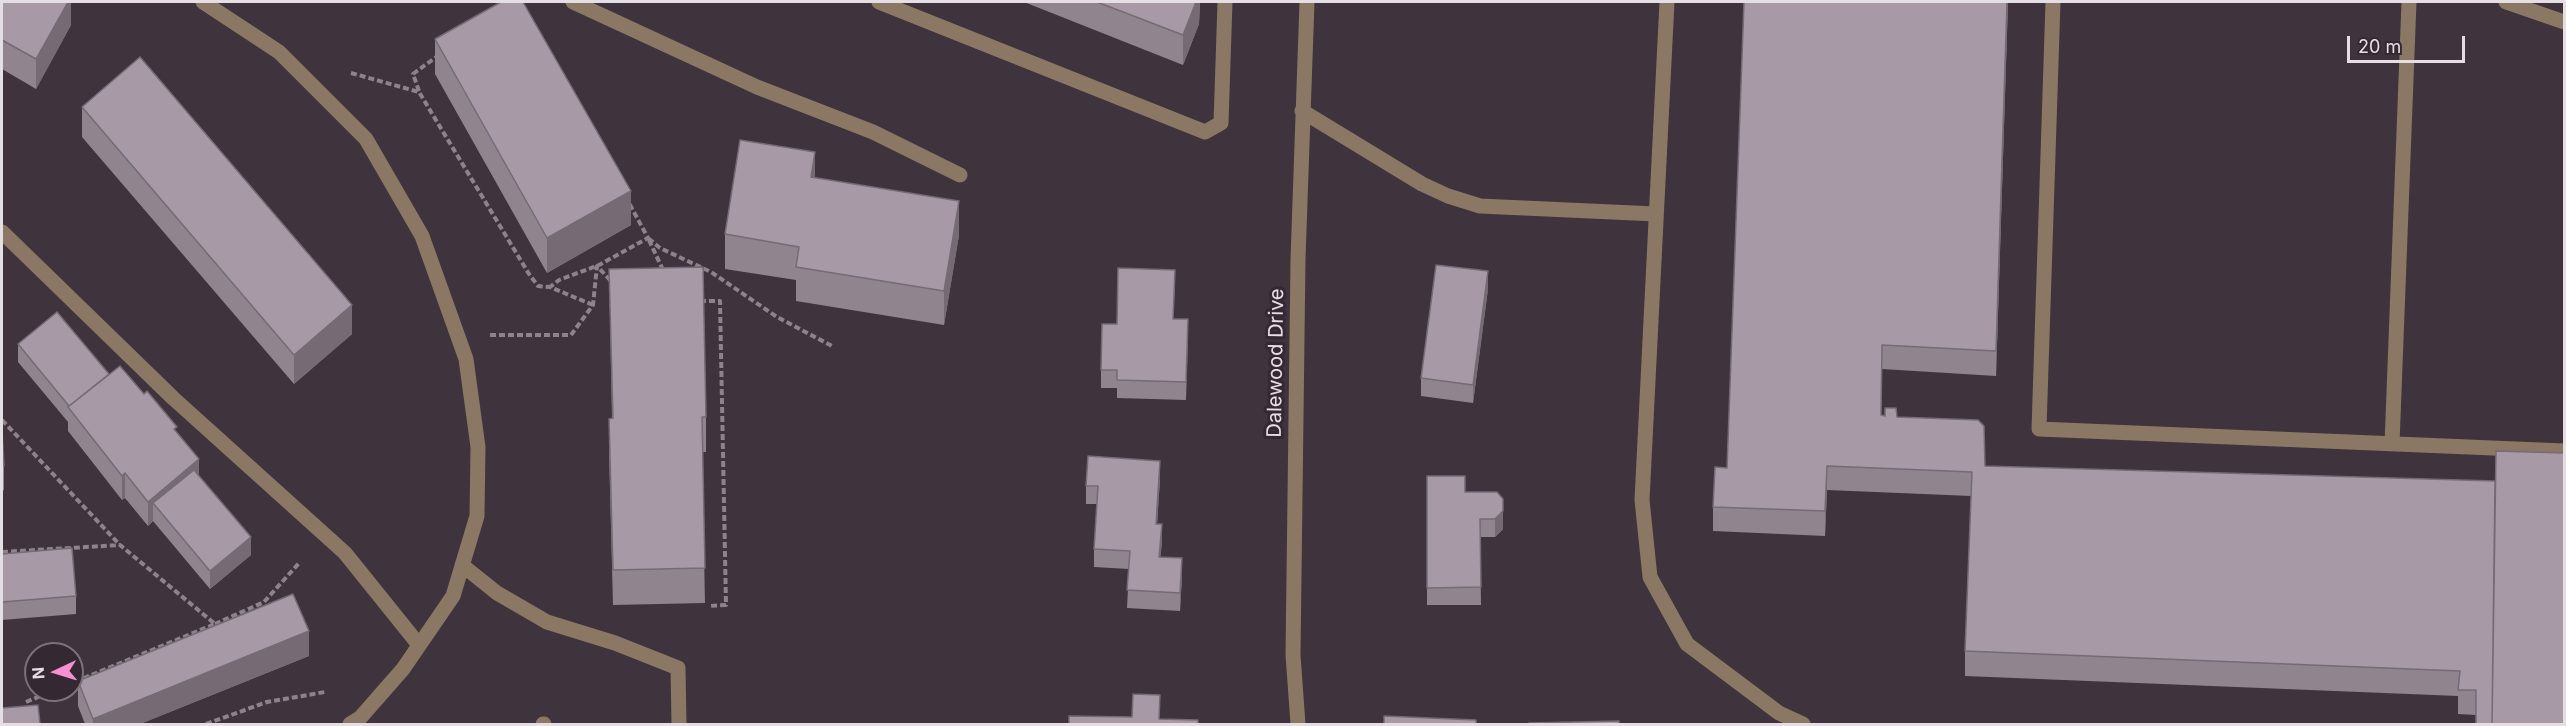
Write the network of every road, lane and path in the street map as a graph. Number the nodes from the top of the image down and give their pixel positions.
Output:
1 (203, 2) edge
2 (573, 2) edge
3 (879, 2) edge
4 (1225, 2) edge
5 (1307, 2) edge
6 (1667, 2) edge
7 (2053, 2) edge
8 (2409, 2) edge
9 (2506, 2) edge
10 (2565, 22) edge
11 (447, 50) edge
12 (351, 73) dead end
13 (419, 92) junction
14 (1302, 111) junction
15 (960, 175) dead end
16 (626, 198) edge
17 (1656, 214) junction
18 (2, 232) edge
19 (648, 238) junction
20 (597, 266) junction
21 (668, 280) edge
22 (550, 287) junction
23 (617, 287) edge
24 (699, 301) edge
25 (593, 305) junction
26 (490, 335) dead end
27 (832, 346) dead end
28 (2, 420) edge
29 (2392, 444) junction
30 (2565, 451) edge
31 (120, 545) junction
32 (2, 552) edge
33 (300, 562) dead end
34 (462, 565) junction
35 (709, 606) dead end
36 (215, 624) junction
37 (420, 645) junction
38 (84, 678) edge
39 (325, 692) dead end
40 (206, 724) edge
41 (350, 724) edge
42 (679, 724) edge
43 (1298, 724) edge
44 (1803, 724) edge

1 - 34 street
2 - 15 street
3 - 4 street
5 - 14 street, Dalewood Drive
6 - 17 street
7 - 29 street
8 - 29 street
9 - 10 street
11 - 13 path
12 - 13 path
13 - 22 path
14 - 17 street
14 - 43 street, Dalewood Drive
16 - 19 path
17 - 44 street
18 - 37 street
19 - 20 path
19 - 21 path
19 - 27 path
20 - 22 path
20 - 23 path
20 - 25 path
22 - 25 path
24 - 35 path
25 - 26 path
28 - 31 path
29 - 30 street
31 - 32 path
31 - 36 path
33 - 36 path
34 - 37 street
34 - 42 street
36 - 38 path
37 - 41 street
39 - 40 path

